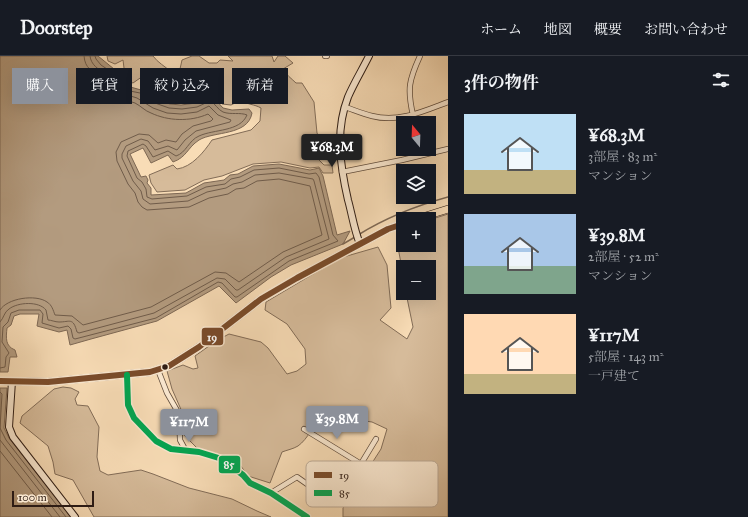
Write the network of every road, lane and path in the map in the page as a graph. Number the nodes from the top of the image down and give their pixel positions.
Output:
1 (369, 56) edge
2 (420, 56) edge
3 (448, 102) edge
4 (345, 107) junction
5 (413, 115) junction
6 (448, 149) edge
7 (342, 172) junction
8 (448, 209) edge
9 (436, 213) edge
10 (396, 227) edge
11 (359, 241) junction
12 (158, 370) junction
13 (127, 375) junction
14 (0, 381) edge
15 (12, 381) junction
16 (304, 429) dead end
17 (376, 439) dead end
18 (186, 451) junction
19 (356, 461) edge
20 (363, 461) edge
21 (306, 483) edge
22 (271, 493) junction
23 (75, 517) edge
24 (307, 517) edge

1 - 4 street
2 - 5 street
3 - 5 street
4 - 5 street
4 - 7 street
6 - 7 street
7 - 11 street
8 - 9 main road
10 - 11 main road
11 - 12 main road
12 - 13 main road
12 - 18 street
13 - 15 main road
13 - 18 street
14 - 15 main road
15 - 23 street
16 - 19 street
17 - 20 street
18 - 22 street
21 - 22 street
22 - 24 street

